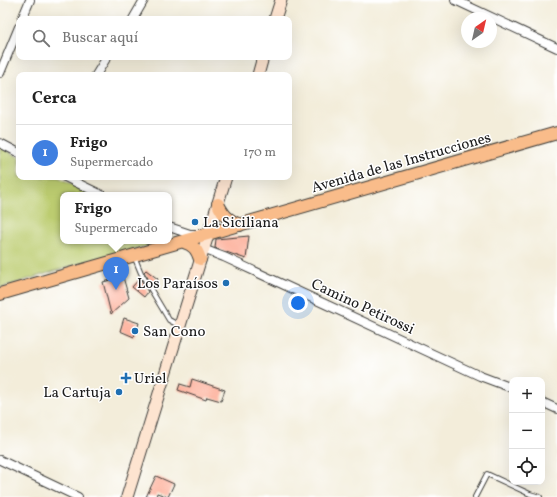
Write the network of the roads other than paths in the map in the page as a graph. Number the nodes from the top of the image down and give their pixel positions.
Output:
1 (30, 0) edge
2 (144, 0) edge
3 (281, 0) edge
4 (455, 0) edge
5 (23, 16) edge
6 (135, 16) edge
7 (276, 16) edge
8 (16, 34) edge
9 (557, 48) edge
10 (105, 60) edge
11 (263, 60) edge
12 (98, 72) edge
13 (259, 72) edge
14 (0, 73) edge
15 (557, 133) edge
16 (0, 143) edge
17 (16, 151) edge
18 (71, 180) edge
19 (225, 180) edge
20 (96, 192) edge
21 (218, 204) junction
22 (240, 225) junction
23 (172, 228) edge
24 (208, 234) junction
25 (184, 242) junction
26 (202, 254) junction
27 (134, 256) junction
28 (0, 294) edge
29 (181, 327) junction
30 (509, 387) edge
31 (545, 403) edge
32 (557, 409) edge
33 (0, 460) edge
34 (530, 496) edge
35 (78, 497) edge
36 (127, 497) edge
37 (475, 497) edge
38 (540, 497) edge

1 - 5 street
2 - 6 street
3 - 7 main road
4 - 9 street
8 - 14 street
10 - 12 street
11 - 13 main road
15 - 22 main road, Avenida de las Instrucciones
16 - 17 street
18 - 20 street
19 - 21 main road
21 - 22 main road
21 - 24 main road
22 - 24 main road, Avenida de las Instrucciones
23 - 24 street
24 - 25 main road, Avenida de las Instrucciones
24 - 26 main road
25 - 26 main road
25 - 27 main road, Avenida de las Instrucciones
26 - 29 main road
26 - 30 street, Camino Petirossi
27 - 28 main road, Avenida de las Instrucciones
27 - 29 lane
29 - 36 main road
31 - 32 street
33 - 35 street
34 - 37 lane
34 - 38 lane

